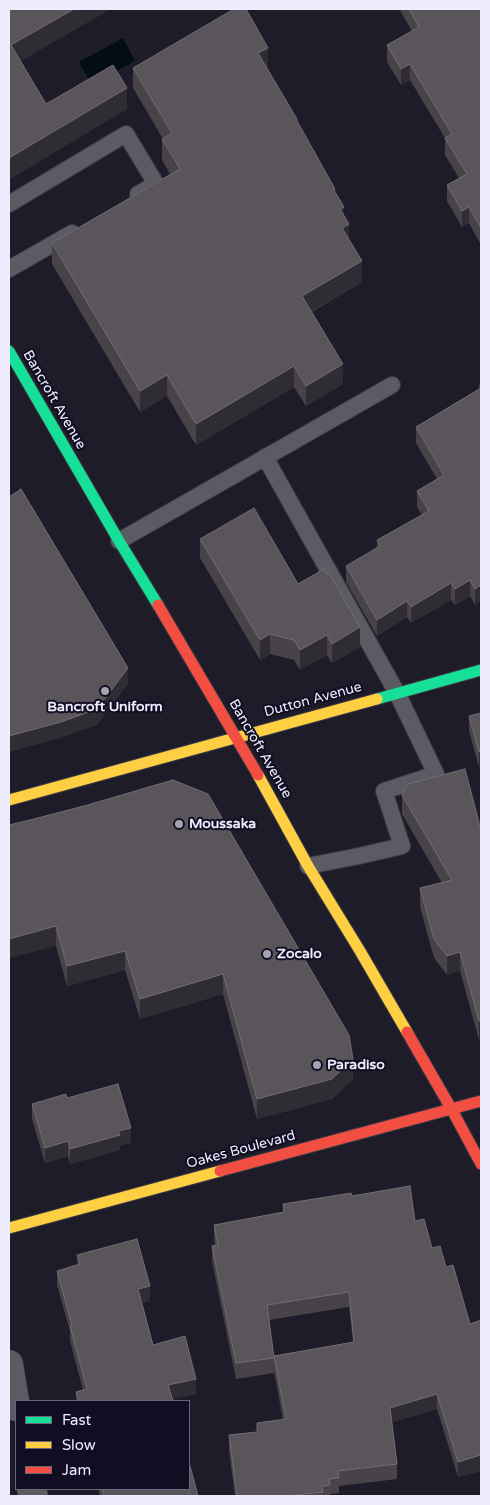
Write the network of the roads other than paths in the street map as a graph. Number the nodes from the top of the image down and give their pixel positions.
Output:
1 (9, 204) edge
2 (121, 204) edge
3 (87, 224) edge
4 (9, 269) edge
5 (9, 351) edge
6 (392, 385) dead end
7 (265, 457) junction
8 (119, 541) junction
9 (481, 670) edge
10 (397, 693) junction
11 (236, 737) junction
12 (9, 800) edge
13 (308, 866) junction
14 (481, 1101) edge
15 (452, 1110) junction
16 (481, 1164) edge
17 (9, 1228) edge
18 (9, 1364) edge
19 (15, 1401) edge

1 - 2 lane
3 - 4 lane
5 - 8 street, Bancroft Avenue
6 - 7 lane
7 - 8 lane
7 - 10 lane
8 - 11 street, Bancroft Avenue
9 - 10 street, Dutton Avenue
10 - 11 street, Dutton Avenue
10 - 13 lane
11 - 12 street, Dutton Avenue
11 - 13 street, Bancroft Avenue
13 - 15 street, Bancroft Avenue
14 - 15 street, Oakes Boulevard
15 - 16 street, Bancroft Avenue
15 - 17 street, Oakes Boulevard
18 - 19 street

